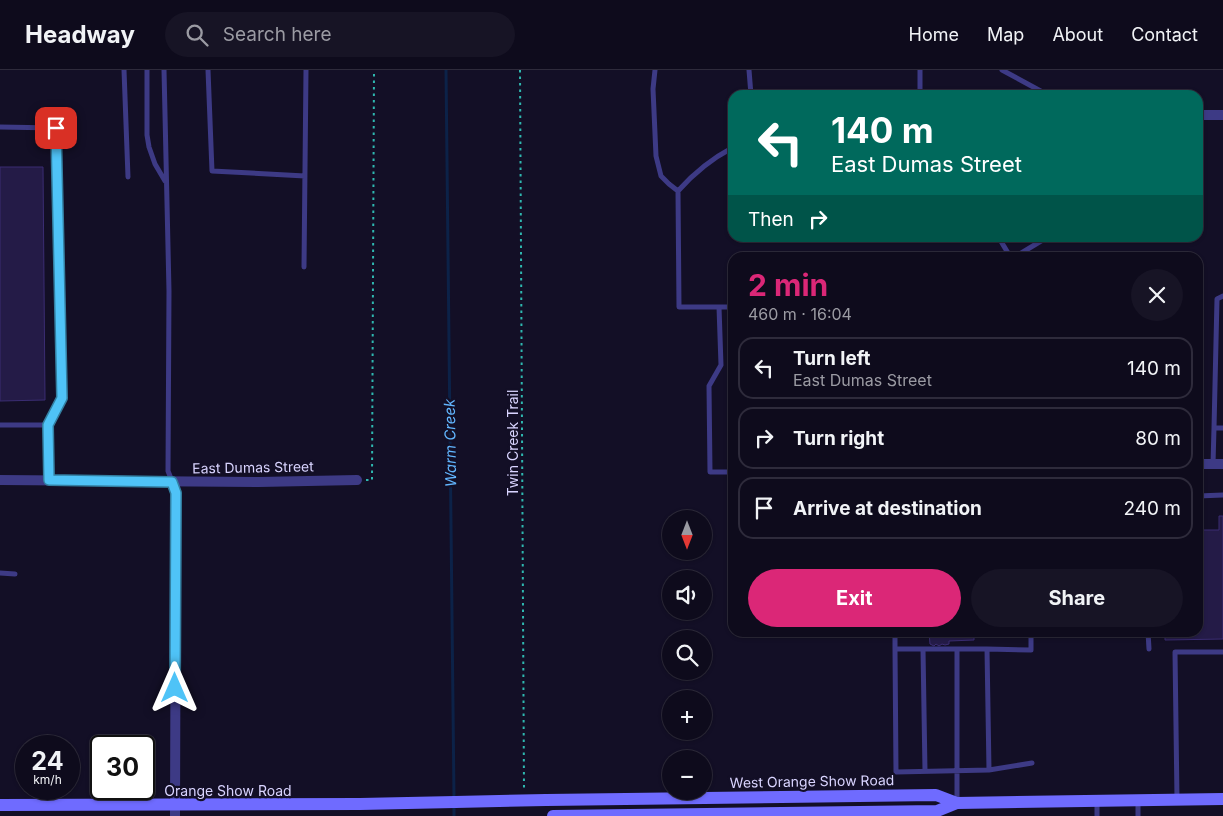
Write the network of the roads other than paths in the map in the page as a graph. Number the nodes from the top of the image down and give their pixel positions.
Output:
1 (124, 70) edge
2 (147, 70) edge
3 (164, 70) edge
4 (208, 70) edge
5 (306, 70) edge
6 (655, 70) edge
7 (749, 70) edge
8 (920, 70) edge
9 (1002, 70) edge
10 (751, 90) edge
11 (920, 90) edge
12 (1039, 90) edge
13 (1203, 115) edge
14 (1223, 115) edge
15 (0, 127) edge
16 (728, 150) edge
17 (305, 176) junction
18 (128, 177) dead end
19 (166, 183) junction
20 (678, 191) junction
21 (1039, 242) edge
22 (1022, 252) edge
23 (304, 267) dead end
24 (1223, 296) edge
25 (719, 307) junction
26 (728, 307) edge
27 (0, 425) edge
28 (48, 425) junction
29 (1214, 428) junction
30 (1223, 428) edge
31 (1203, 464) edge
32 (1218, 464) edge
33 (728, 472) edge
34 (0, 480) edge
35 (49, 480) junction
36 (357, 480) road end
37 (172, 482) junction
38 (1223, 495) edge
39 (1203, 496) edge
40 (0, 573) edge
41 (15, 574) dead end
42 (895, 637) edge
43 (1031, 637) edge
44 (1148, 637) edge
45 (957, 648) junction
46 (987, 648) junction
47 (895, 649) junction
48 (923, 649) junction
49 (1149, 649) dead end
50 (1223, 652) edge
51 (1032, 763) dead end
52 (989, 770) junction
53 (925, 771) junction
54 (957, 771) junction
55 (758, 797) junction
56 (1223, 799) edge
57 (1138, 800) junction
58 (1177, 800) junction
59 (1096, 801) junction
60 (455, 802) joint
61 (957, 803) junction
62 (0, 805) edge
63 (175, 810) edge
64 (758, 815) edge
65 (554, 816) edge
66 (957, 816) edge
67 (1097, 816) edge
68 (1138, 816) edge

1 - 18 lane
2 - 19 lane
3 - 19 lane
4 - 17 lane
5 - 17 lane
6 - 20 lane
7 - 10 lane
8 - 11 lane
9 - 12 lane
13 - 14 street
15 - 28 lane
16 - 20 lane
17 - 23 lane
19 - 37 lane
20 - 25 lane
21 - 22 lane
24 - 29 lane
25 - 26 lane
25 - 33 lane
27 - 28 lane
28 - 35 lane
29 - 30 lane
29 - 32 lane
31 - 32 street
34 - 35 street, East Dumas Street
35 - 37 street, East Dumas Street
36 - 37 street, East Dumas Street
37 - 63 street
38 - 39 lane
40 - 41 lane
42 - 47 lane
43 - 46 lane
44 - 49 lane
45 - 46 lane
45 - 48 lane
45 - 54 lane
46 - 52 lane
47 - 48 lane
47 - 53 lane
48 - 53 lane
50 - 58 lane
51 - 52 lane
52 - 54 lane
53 - 54 lane
54 - 61 lane
55 - 60 main road, West Orange Show Road, bridge
55 - 61 main road, West Orange Show Road
55 - 64 lane
56 - 58 main road, West Orange Show Road
57 - 58 main road, West Orange Show Road
57 - 59 main road, West Orange Show Road
57 - 68 lane
59 - 61 main road, West Orange Show Road
59 - 67 lane
60 - 63 main road, Orange Show Road
61 - 64 main road, West Orange Show Road
61 - 66 main road
62 - 63 main road, Orange Show Road
64 - 65 main road, West Orange Show Road

